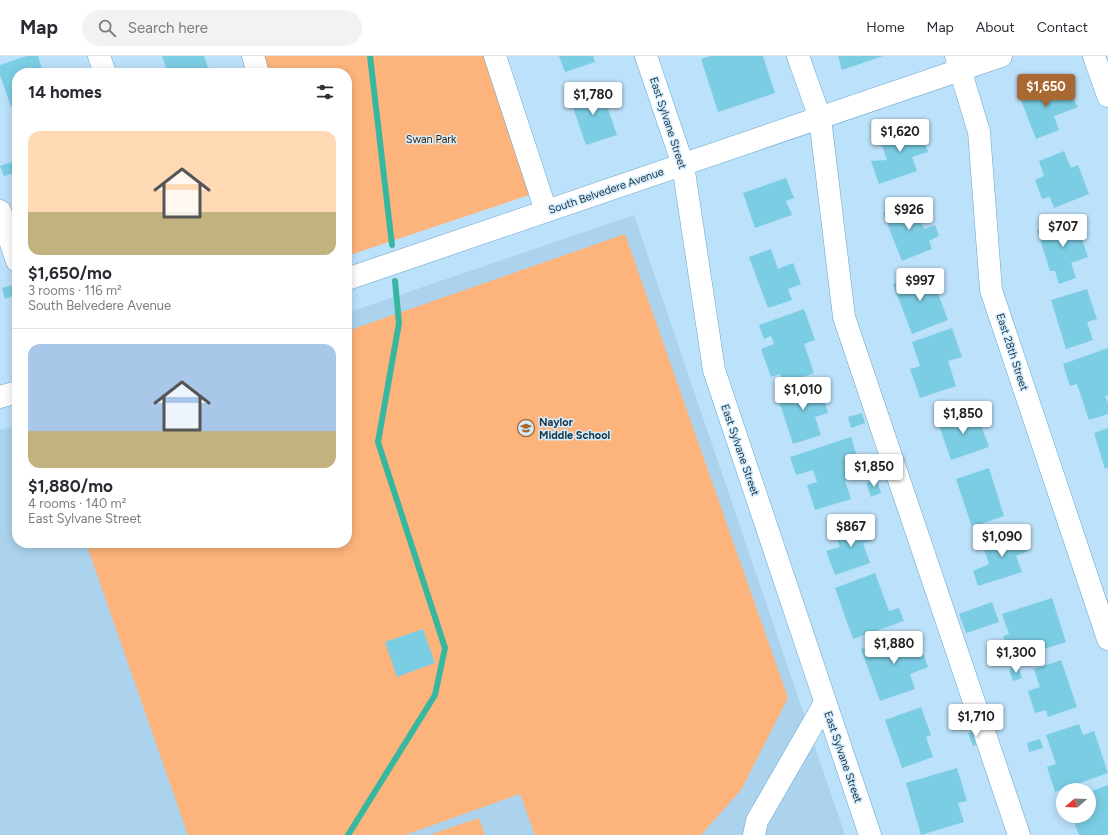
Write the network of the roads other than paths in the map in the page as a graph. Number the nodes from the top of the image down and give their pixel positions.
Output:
1 (99, 56) edge
2 (252, 56) edge
3 (495, 56) edge
4 (646, 56) edge
5 (798, 56) edge
6 (1001, 56) edge
7 (1094, 56) edge
8 (958, 63) edge
9 (103, 68) edge
10 (256, 68) edge
11 (1108, 96) edge
12 (820, 118) junction
13 (682, 165) junction
14 (0, 210) edge
15 (546, 211) junction
16 (12, 246) edge
17 (352, 277) edge
18 (12, 393) edge
19 (0, 397) edge
20 (1108, 639) edge
21 (825, 703) junction
22 (754, 835) edge
23 (870, 835) edge
24 (1019, 835) edge

1 - 9 street
2 - 10 street
3 - 15 street
4 - 13 street, East Sylvane Street
5 - 12 street
6 - 8 street, South Belvedere Avenue
7 - 11 street
8 - 12 street, South Belvedere Avenue
8 - 20 street, East 28th Street
12 - 13 street, South Belvedere Avenue
12 - 24 street
13 - 15 street, South Belvedere Avenue
13 - 21 street, East Sylvane Street
14 - 16 street
15 - 17 street, South Belvedere Avenue
18 - 19 street
21 - 22 street
21 - 23 street, East Sylvane Street

